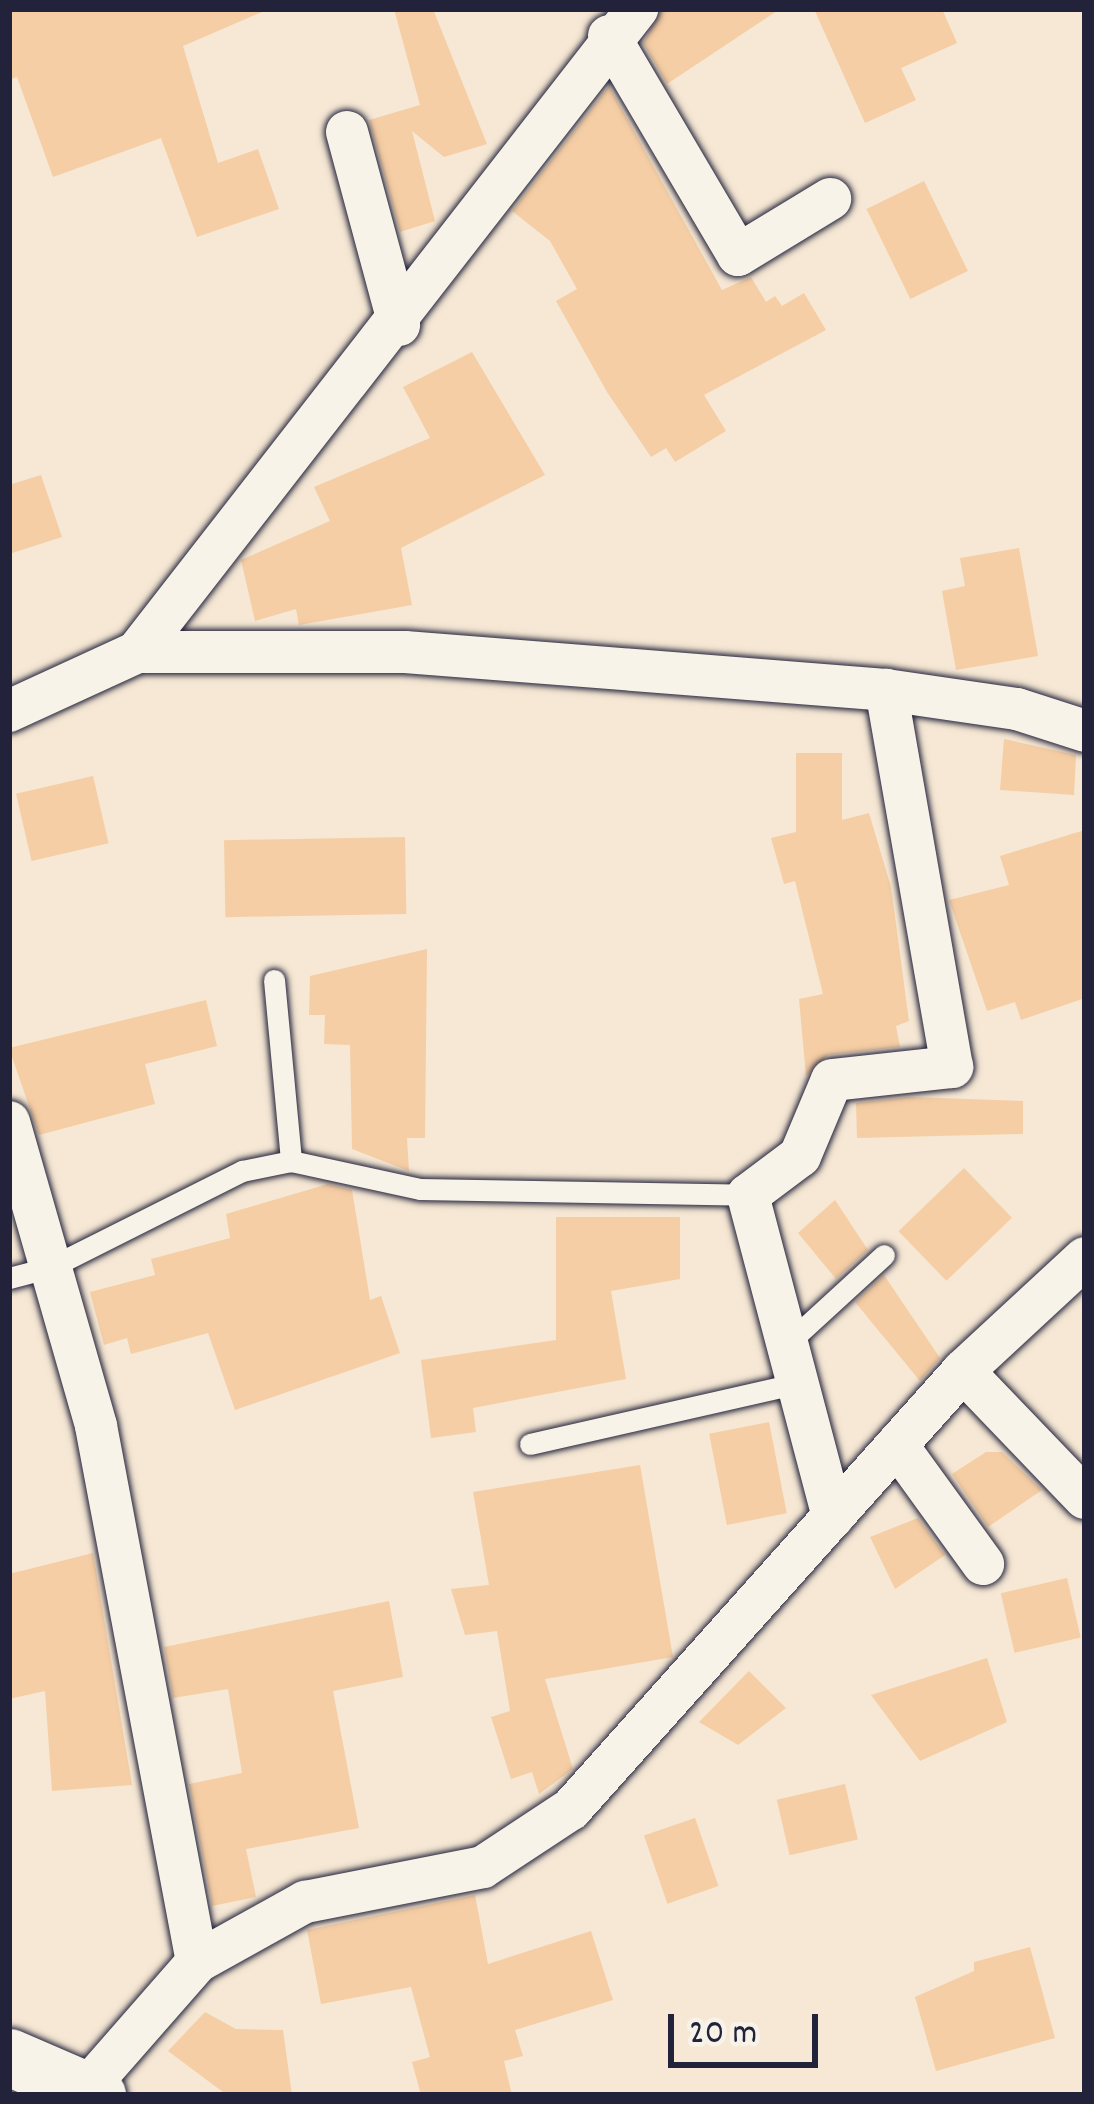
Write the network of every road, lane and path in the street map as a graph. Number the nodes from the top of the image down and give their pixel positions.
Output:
1 (623, 22) edge
2 (347, 132) dead end
3 (830, 200) dead end
4 (399, 325) junction
5 (137, 652) junction
6 (886, 691) junction
7 (9, 711) edge
8 (1085, 731) edge
9 (274, 980) dead end
10 (9, 1122) edge
11 (291, 1161) junction
12 (748, 1195) junction
13 (884, 1255) dead end
14 (1085, 1258) edge
15 (51, 1267) junction
16 (9, 1278) edge
17 (793, 1363) junction
18 (963, 1370) junction
19 (530, 1444) dead end
20 (896, 1445) junction
21 (1085, 1498) edge
22 (833, 1516) junction
23 (983, 1564) dead end
24 (197, 1962) junction
25 (9, 2057) edge
26 (91, 2092) edge

1 - 3 street
1 - 4 street
2 - 4 street
4 - 5 street
5 - 6 street
5 - 7 street
6 - 8 street
6 - 12 street
9 - 11 lane
10 - 15 street
11 - 12 lane
11 - 15 lane
12 - 17 street
13 - 17 lane
14 - 18 street
15 - 16 lane
15 - 24 street
17 - 19 lane
17 - 22 street
18 - 20 street
18 - 21 street
20 - 22 street
20 - 23 street
22 - 24 street
24 - 26 street
25 - 26 main road

